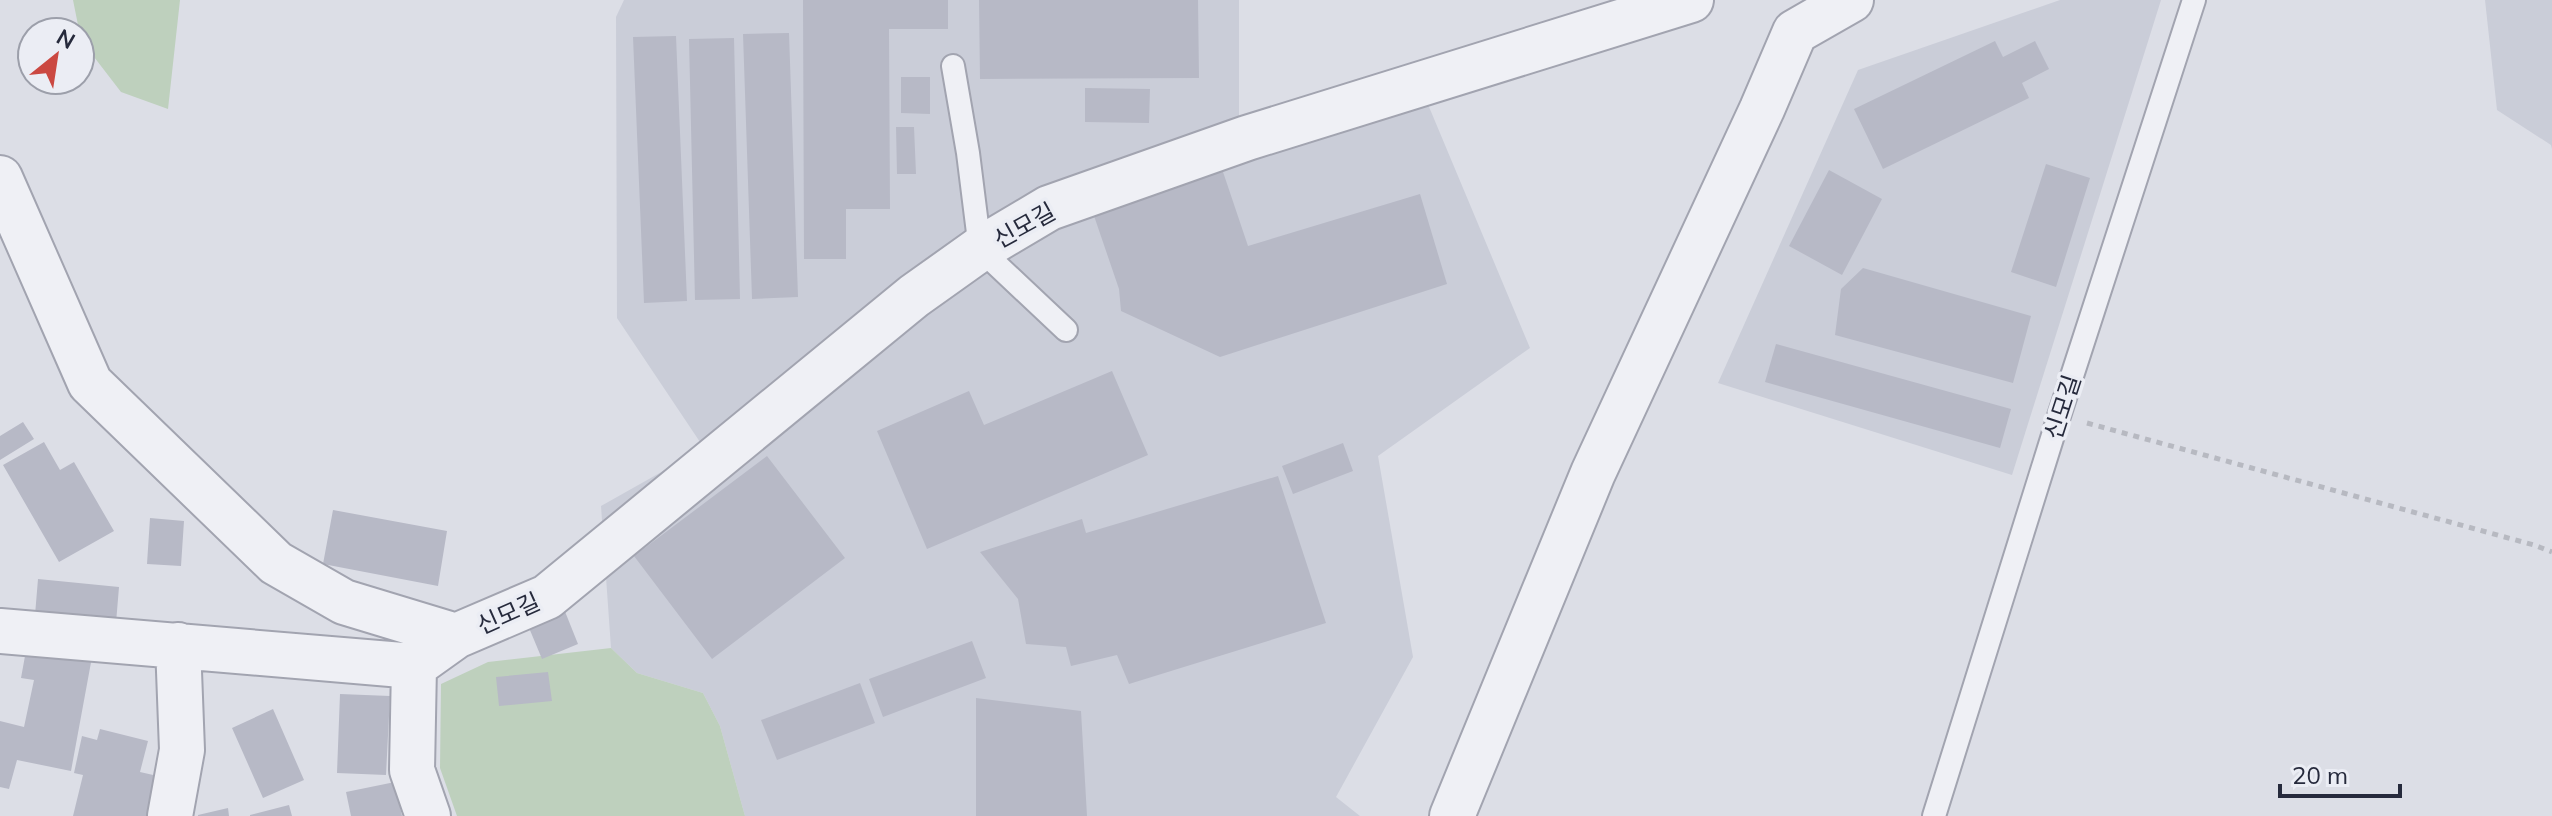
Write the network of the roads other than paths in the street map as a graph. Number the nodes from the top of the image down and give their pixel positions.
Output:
1 (1691, 0) edge
2 (1851, 0) edge
3 (2194, 0) edge
4 (953, 66) dead end
5 (0, 178) edge
6 (980, 249) junction
7 (1066, 330) dead end
8 (0, 631) edge
9 (456, 636) junction
10 (178, 645) junction
11 (414, 666) junction
12 (170, 816) edge
13 (428, 816) edge
14 (1452, 816) edge
15 (1934, 816) edge

1 - 6 street, 신모길
2 - 14 street
3 - 15 lane, 신모길
4 - 6 lane
5 - 9 street, 신모길
6 - 7 lane
6 - 9 street, 신모길
8 - 10 street
9 - 11 street, 신모길
10 - 11 street
10 - 12 street
11 - 13 street

